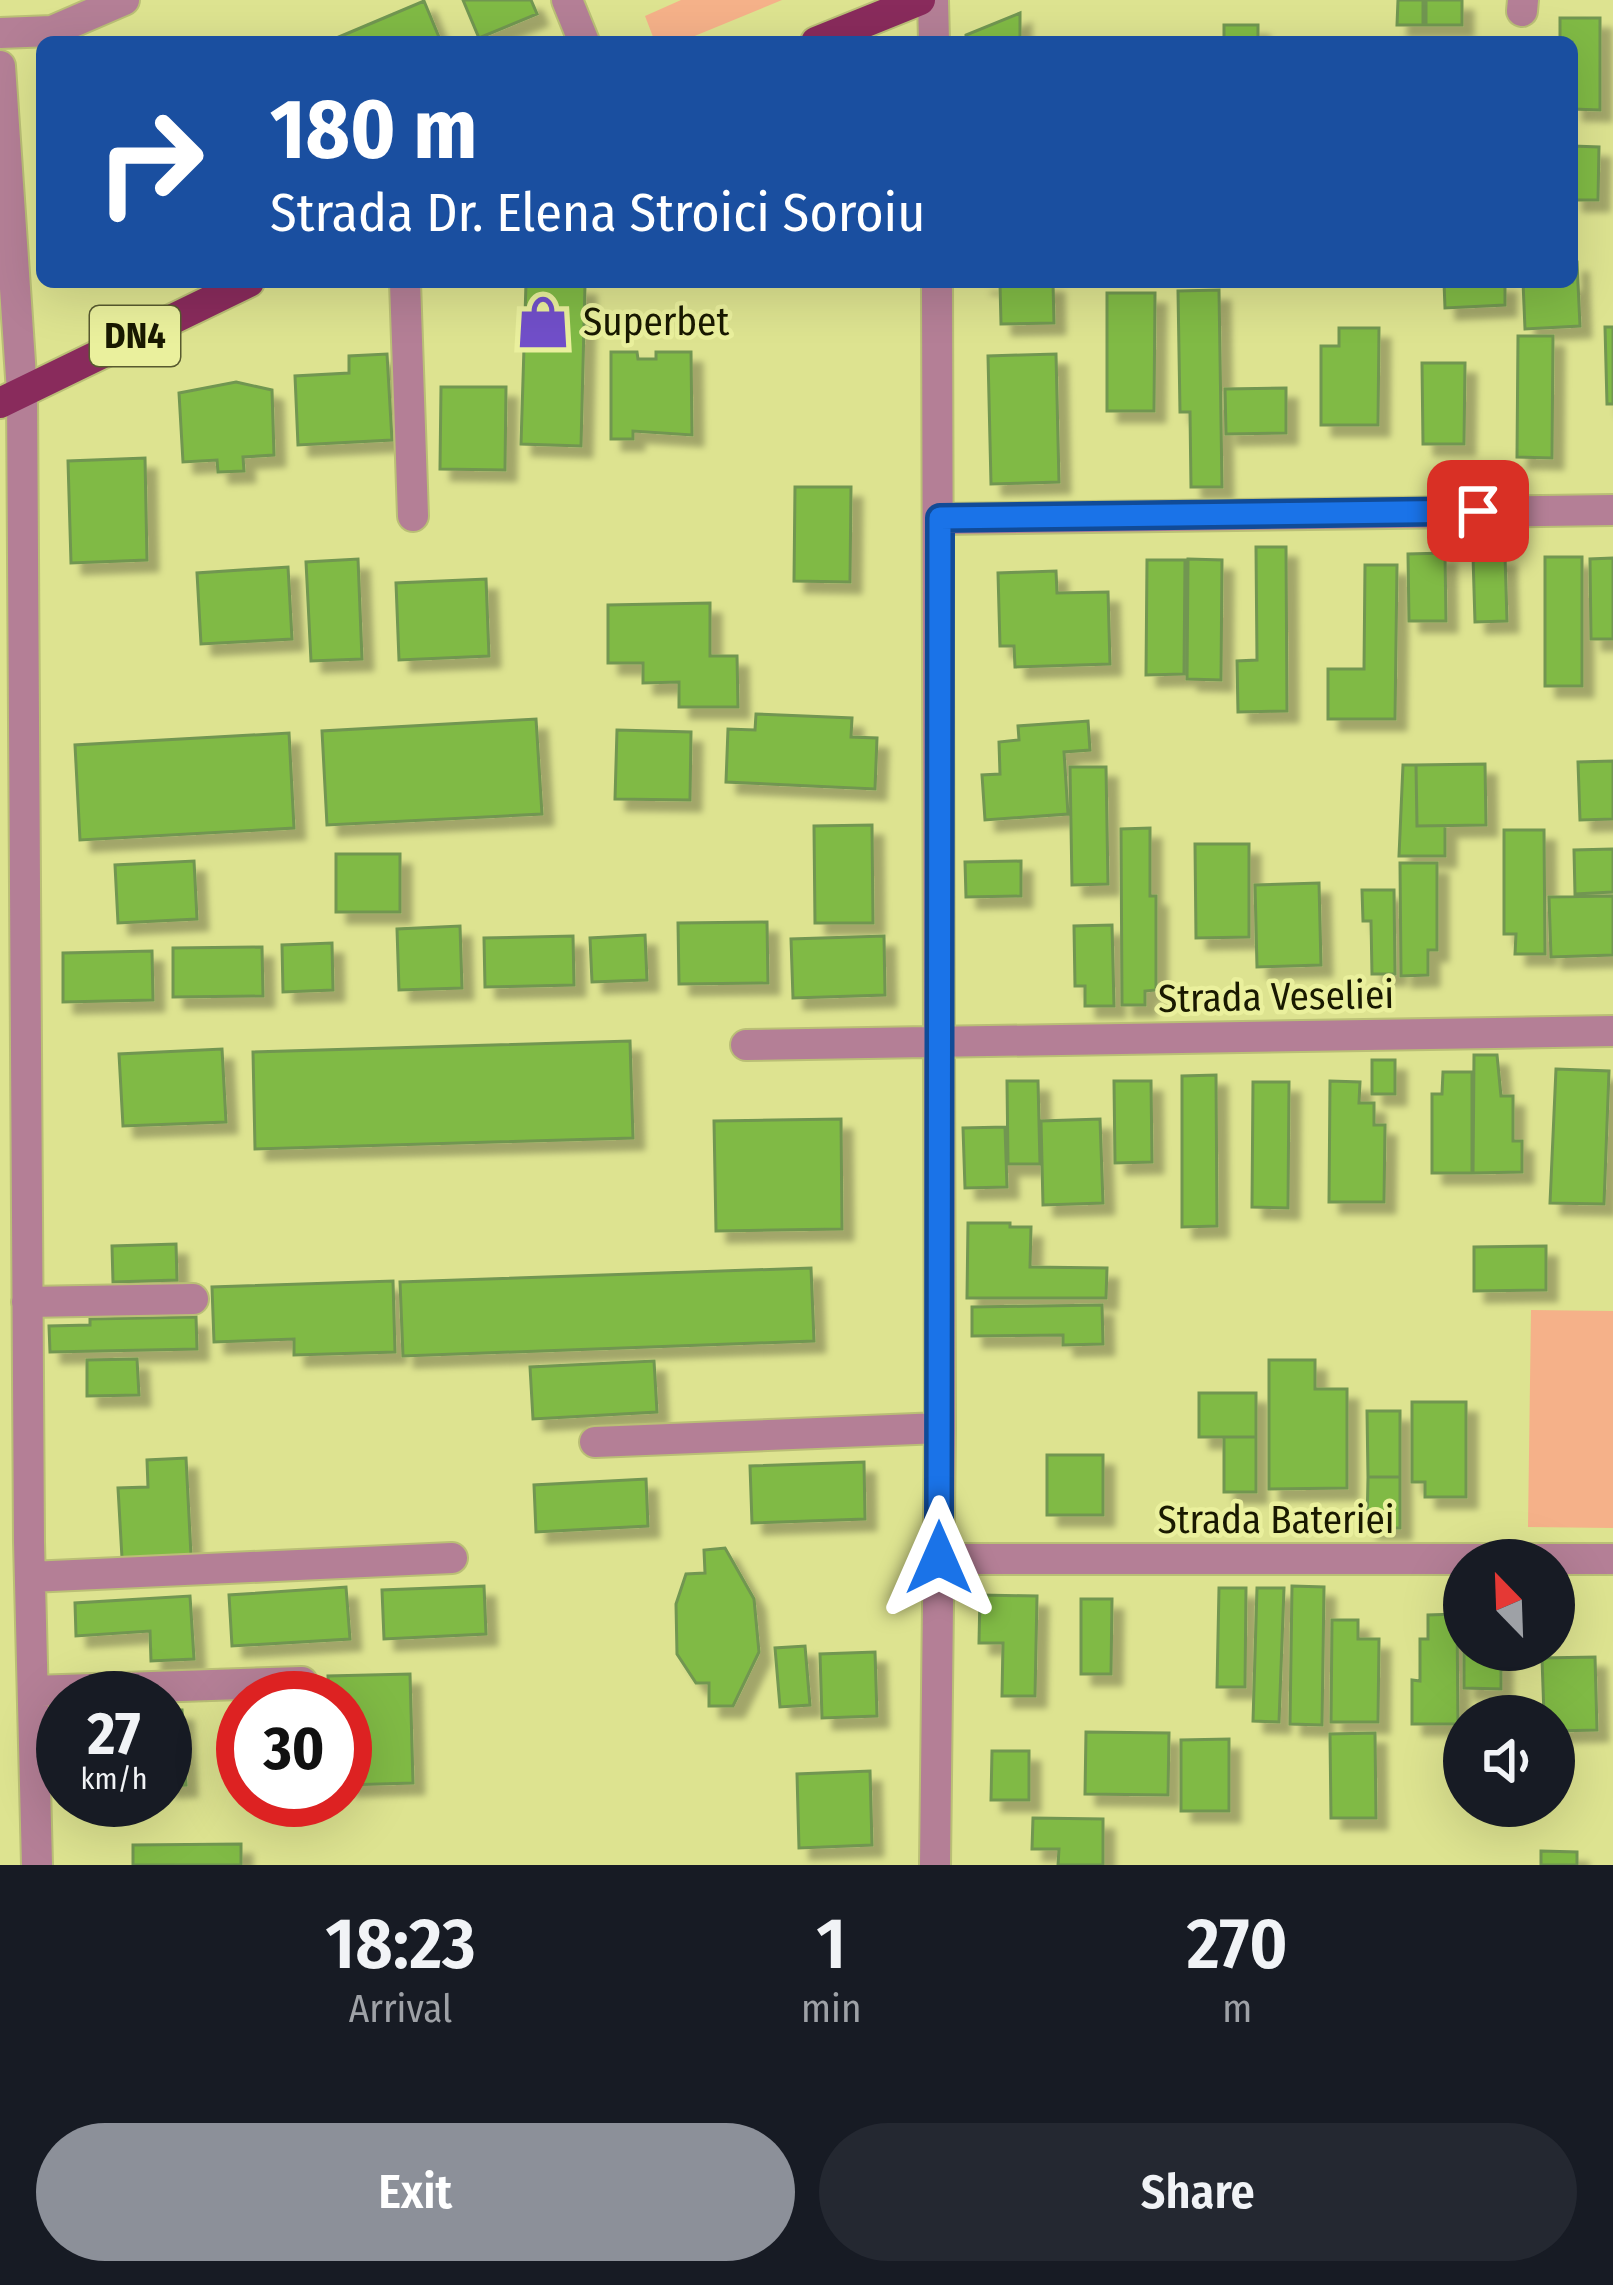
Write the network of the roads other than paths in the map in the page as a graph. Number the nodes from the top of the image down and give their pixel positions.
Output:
1 (124, 0) edge
2 (567, 0) edge
3 (920, 0) edge
4 (933, 0) edge
5 (0, 33) edge
6 (582, 36) edge
7 (830, 36) edge
8 (934, 36) edge
9 (0, 66) edge
10 (237, 288) edge
11 (405, 288) edge
12 (937, 288) edge
13 (11, 397) edge
14 (1613, 509) edge
15 (413, 516) dead end
16 (940, 518) junction
17 (1613, 1031) edge
18 (940, 1042) junction
19 (746, 1045) dead end
20 (13, 1083) edge
21 (194, 1299) dead end
22 (27, 1302) junction
23 (940, 1428) junction
24 (595, 1442) dead end
25 (15, 1539) edge
26 (452, 1558) dead end
27 (939, 1558) junction
28 (1613, 1559) edge
29 (30, 1577) junction
30 (216, 1685) edge
31 (33, 1691) junction
32 (37, 1865) edge
33 (935, 1865) edge

1 - 5 street
2 - 6 street
3 - 7 main road
4 - 8 street
9 - 13 street
10 - 13 main road, DN4
11 - 15 street
12 - 16 street
13 - 20 street
14 - 16 street
16 - 18 street
17 - 18 street, Strada Veseliei
18 - 19 street, Strada Veseliei
18 - 23 street
20 - 22 street
21 - 22 street
22 - 25 street
23 - 24 street
23 - 27 street
25 - 29 street
26 - 29 street
27 - 28 street, Strada Bateriei
27 - 33 street
29 - 31 street
30 - 31 street
31 - 32 street

